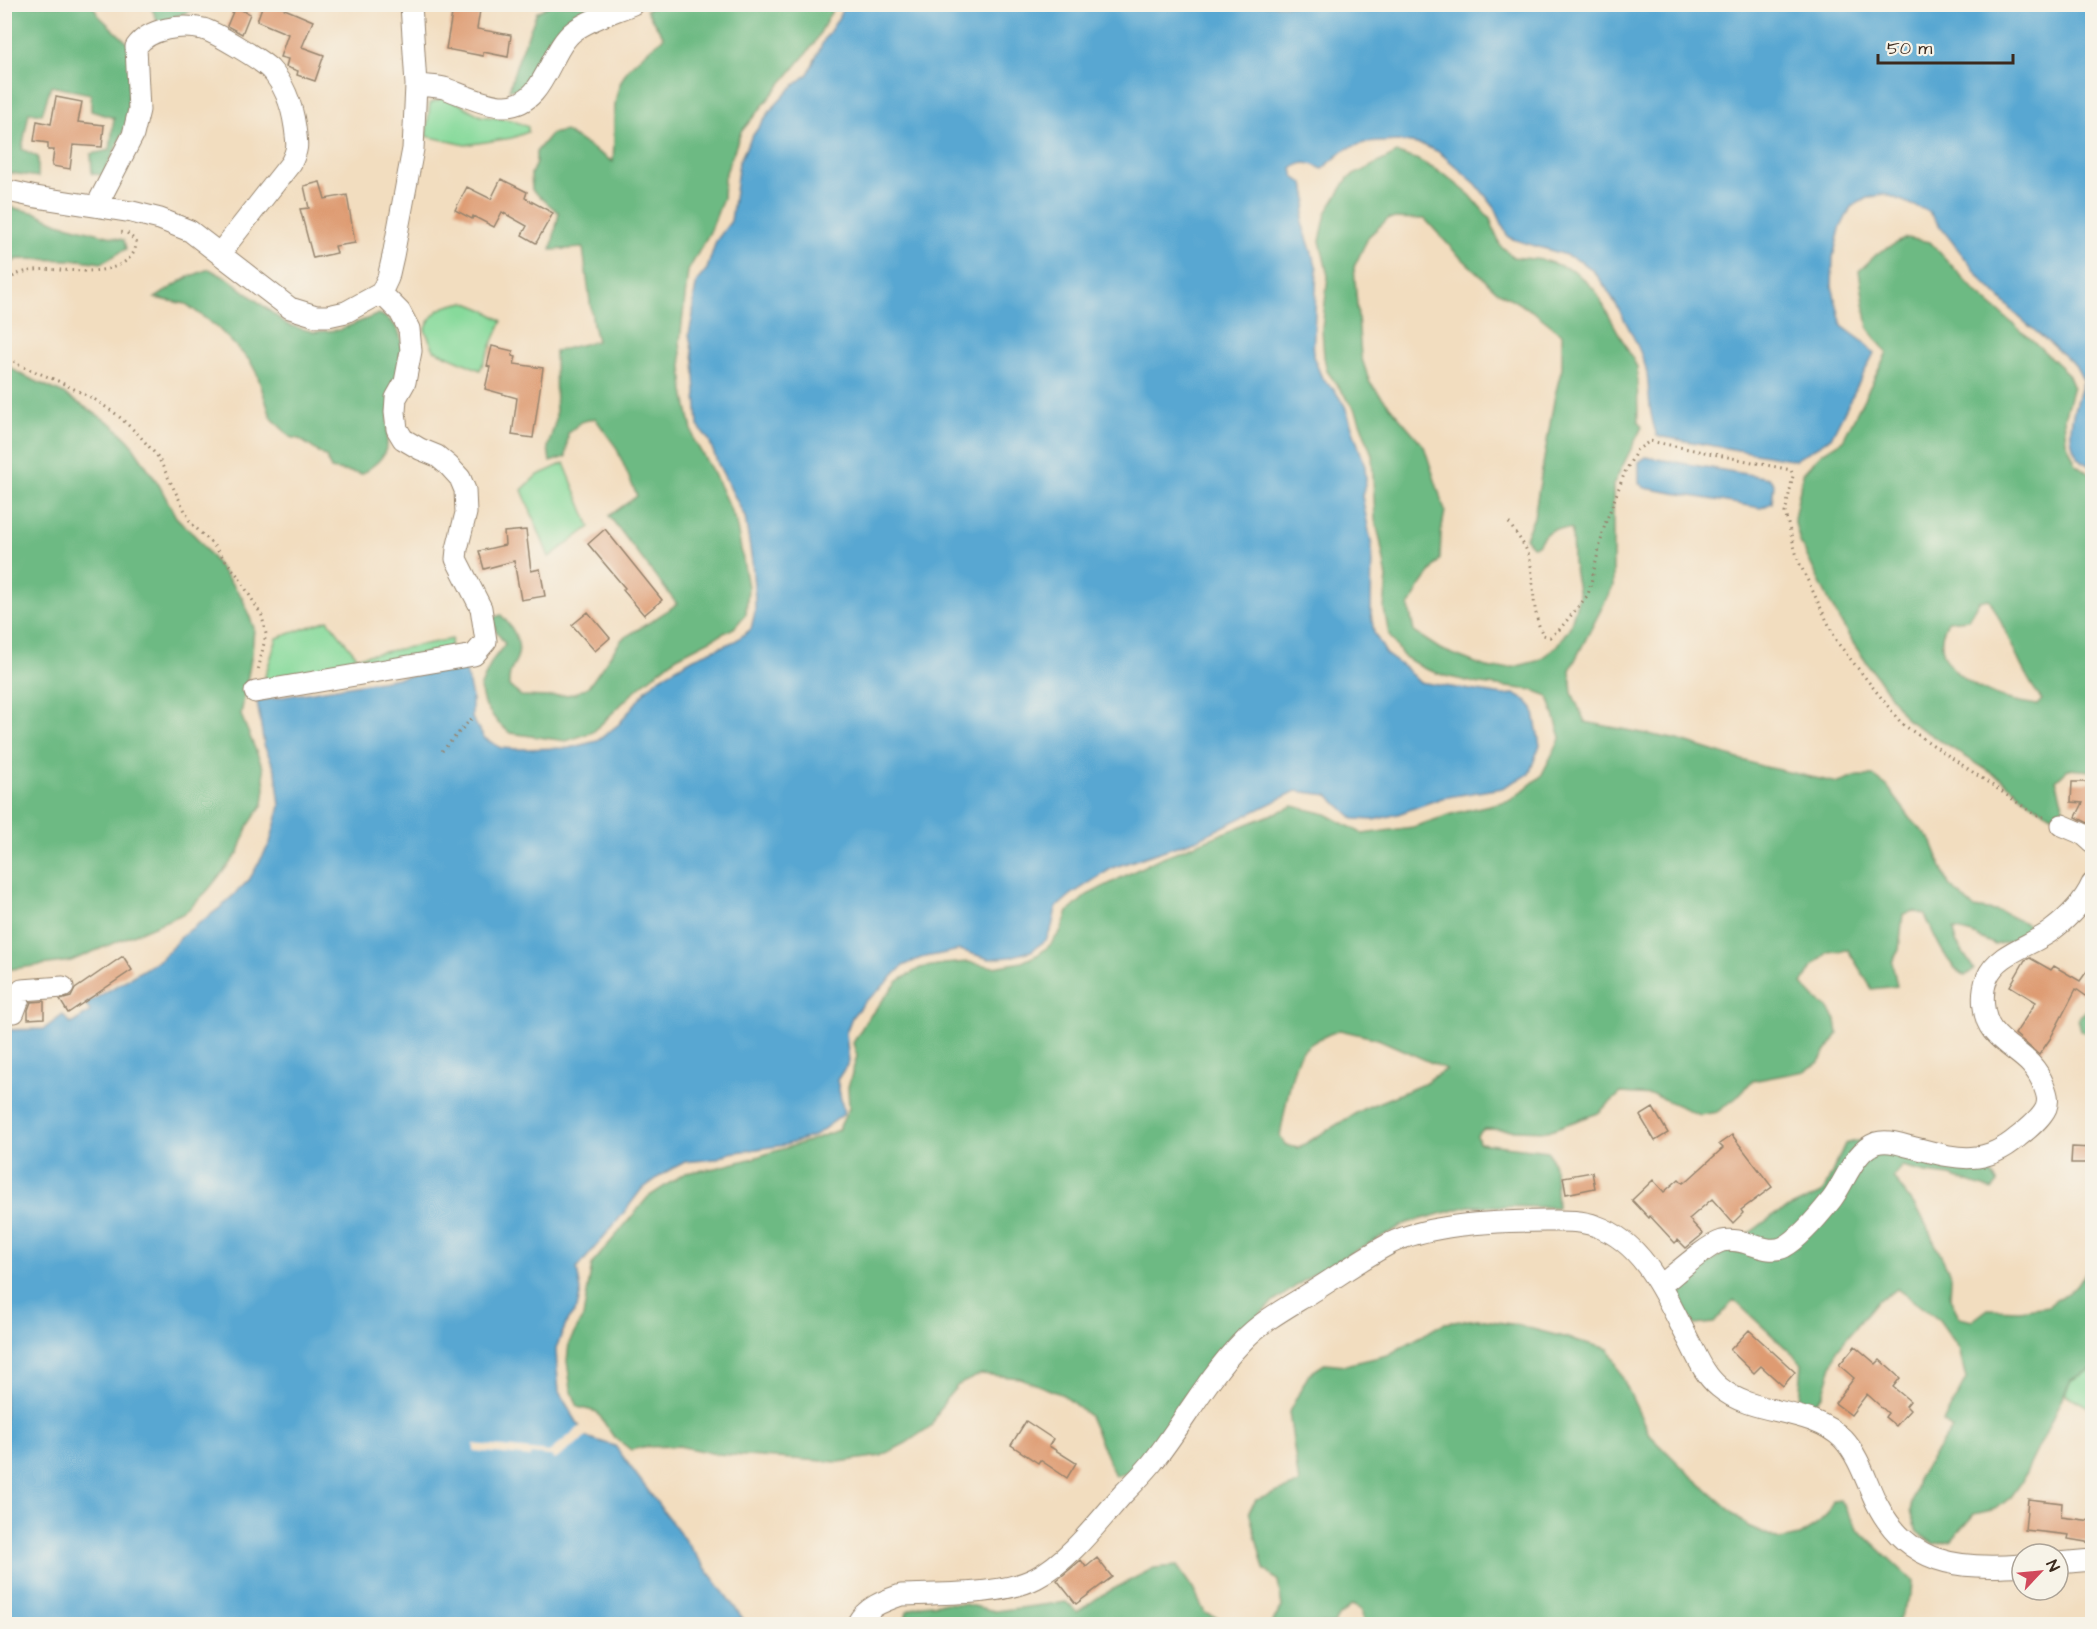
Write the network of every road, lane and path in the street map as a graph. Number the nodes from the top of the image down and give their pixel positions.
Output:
1 (411, 4) edge
2 (633, 4) edge
3 (416, 85) junction
4 (4, 190) edge
5 (97, 205) junction
6 (117, 231) dead end
7 (220, 253) junction
8 (4, 285) edge
9 (381, 293) junction
10 (4, 354) edge
11 (1509, 523) dead end
12 (255, 692) joint
13 (472, 718) dead end
14 (442, 751) dead end
15 (2062, 825) joint
16 (2092, 842) edge
17 (2092, 884) edge
18 (63, 987) dead end
19 (4, 1012) edge
20 (1660, 1286) junction
21 (2092, 1560) edge
22 (2070, 1562) edge
23 (2010, 1566) edge
24 (858, 1624) edge

1 - 3 street
2 - 3 street
3 - 9 street
4 - 5 street
5 - 7 street
5 - 7 street
6 - 8 path
7 - 9 street
9 - 12 street
10 - 12 path
11 - 15 path
13 - 14 path
15 - 16 street
17 - 20 street
18 - 19 street
20 - 23 street
20 - 24 street
21 - 22 street

